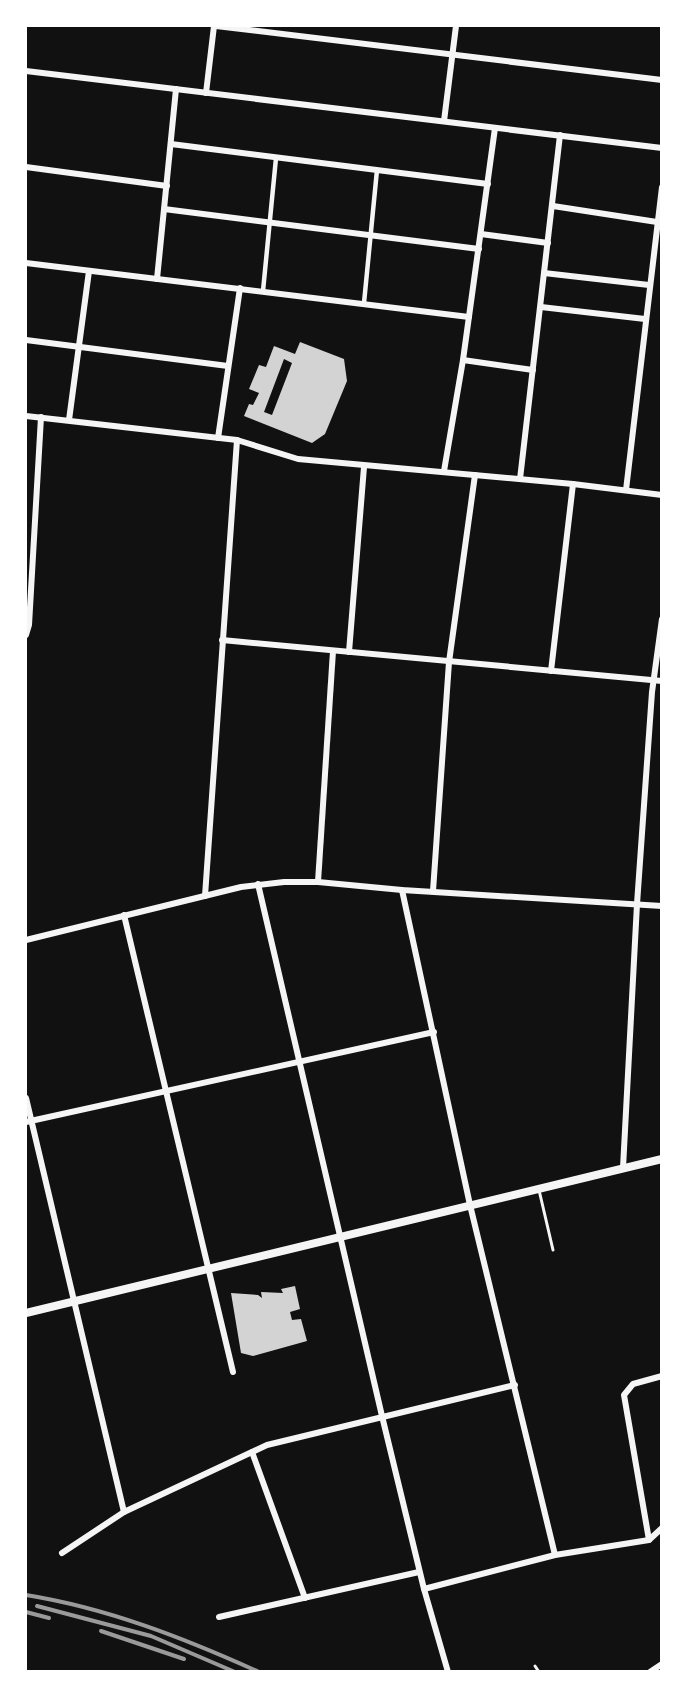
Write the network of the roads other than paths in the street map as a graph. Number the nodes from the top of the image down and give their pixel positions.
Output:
1 (215, 26) edge
2 (456, 26) edge
3 (452, 55) junction
4 (26, 71) edge
5 (662, 80) edge
6 (176, 89) junction
7 (206, 93) junction
8 (444, 121) junction
9 (495, 128) junction
10 (560, 135) junction
11 (662, 138) edge
12 (171, 144) junction
13 (661, 147) edge
14 (276, 158) junction
15 (26, 167) edge
16 (377, 170) junction
17 (488, 184) junction
18 (166, 186) junction
19 (662, 186) edge
20 (553, 206) junction
21 (164, 209) junction
22 (270, 221) junction
23 (657, 222) junction
24 (369, 234) junction
25 (481, 234) junction
26 (548, 243) junction
27 (479, 249) junction
28 (26, 263) edge
29 (89, 271) junction
30 (544, 273) junction
31 (157, 279) junction
32 (649, 285) junction
33 (240, 288) junction
34 (263, 291) junction
35 (364, 303) junction
36 (541, 307) junction
37 (469, 317) junction
38 (645, 320) junction
39 (26, 340) edge
40 (79, 348) junction
41 (463, 360) junction
42 (228, 366) junction
43 (533, 370) junction
44 (26, 416) edge
45 (41, 417) junction
46 (69, 420) junction
47 (218, 438) junction
48 (237, 440) junction
49 (364, 466) junction
50 (444, 471) junction
51 (475, 475) junction
52 (520, 479) junction
53 (573, 484) junction
54 (626, 490) junction
55 (662, 495) edge
56 (662, 619) edge
57 (26, 635) edge
58 (222, 640) junction
59 (333, 651) junction
60 (349, 652) junction
61 (449, 662) junction
62 (551, 671) junction
63 (658, 681) edge
64 (318, 882) junction
65 (258, 884) junction
66 (402, 890) junction
67 (433, 891) junction
68 (205, 896) junction
69 (637, 904) junction
70 (662, 906) edge
71 (124, 915) junction
72 (26, 940) edge
73 (434, 1032) junction
74 (301, 1061) junction
75 (164, 1089) junction
76 (26, 1098) edge
77 (28, 1121) edge
78 (662, 1159) edge
79 (623, 1168) junction
80 (538, 1188) junction
81 (470, 1204) junction
82 (342, 1237) junction
83 (553, 1250) dead end
84 (208, 1268) junction
85 (75, 1300) junction
86 (26, 1313) edge
87 (233, 1372) dead end
88 (662, 1376) edge
89 (515, 1385) junction
90 (381, 1416) junction
91 (252, 1452) junction
92 (123, 1512) junction
93 (662, 1528) edge
94 (649, 1540) junction
95 (62, 1554) dead end
96 (555, 1555) junction
97 (419, 1572) junction
98 (423, 1589) junction
99 (305, 1598) junction
100 (219, 1617) dead end
101 (662, 1664) edge
102 (535, 1666) dead end
103 (448, 1671) edge
104 (539, 1671) edge
105 (650, 1671) edge

1 - 3 street
1 - 7 street
2 - 3 street
3 - 5 street
3 - 8 street
4 - 6 street
6 - 7 street
6 - 12 street
7 - 8 street
8 - 9 street
9 - 10 street
9 - 17 street
10 - 13 street
10 - 20 street
11 - 13 street
12 - 14 street
12 - 18 street
14 - 16 street
14 - 22 street
15 - 18 street
16 - 17 street
16 - 24 street
17 - 25 street
18 - 21 street
19 - 23 street
20 - 23 street
20 - 26 street
21 - 22 street
21 - 31 street
22 - 24 street
22 - 34 street
23 - 32 street
24 - 27 street
24 - 35 street
25 - 26 street
25 - 27 street
26 - 30 street
27 - 37 street
28 - 29 street
29 - 31 street
29 - 40 street
30 - 32 street
30 - 36 street
31 - 33 street
32 - 38 street
33 - 34 street
33 - 42 street
34 - 35 street
35 - 37 street
36 - 38 street
36 - 43 street
37 - 41 street
38 - 54 street
39 - 40 street
40 - 42 street
40 - 46 street
41 - 43 street
41 - 50 street
42 - 47 street
43 - 52 street
44 - 45 street
45 - 46 street
45 - 57 street
46 - 47 street
47 - 48 street
48 - 49 street
48 - 58 street
49 - 50 street
49 - 60 street
50 - 51 street
51 - 52 street
51 - 61 street
52 - 53 street
53 - 54 street
53 - 62 street
54 - 55 street
56 - 63 street
58 - 59 street
58 - 68 street
59 - 60 street
59 - 64 street
60 - 61 street
61 - 62 street
61 - 67 street
62 - 63 street
63 - 69 street
64 - 65 street
64 - 66 street
65 - 68 street
65 - 74 street
66 - 67 street
66 - 73 street
67 - 69 street
68 - 71 street
69 - 70 street
69 - 79 street
71 - 72 street
71 - 75 street
73 - 74 street
73 - 81 street
74 - 75 street
74 - 82 street
75 - 77 street
75 - 84 street
76 - 77 street
77 - 85 street
78 - 79 street
79 - 80 street
80 - 81 street
80 - 83 lane
81 - 82 street
81 - 89 street
82 - 84 street
82 - 90 street
84 - 85 street
84 - 87 street
85 - 86 street
85 - 92 street
88 - 94 street
89 - 90 street
89 - 96 street
90 - 91 street
90 - 97 street
91 - 92 street
91 - 99 street
92 - 95 street
93 - 94 street
94 - 96 street
96 - 98 street
97 - 98 street
97 - 99 street
98 - 103 street
99 - 100 street
101 - 105 street
102 - 104 lane

